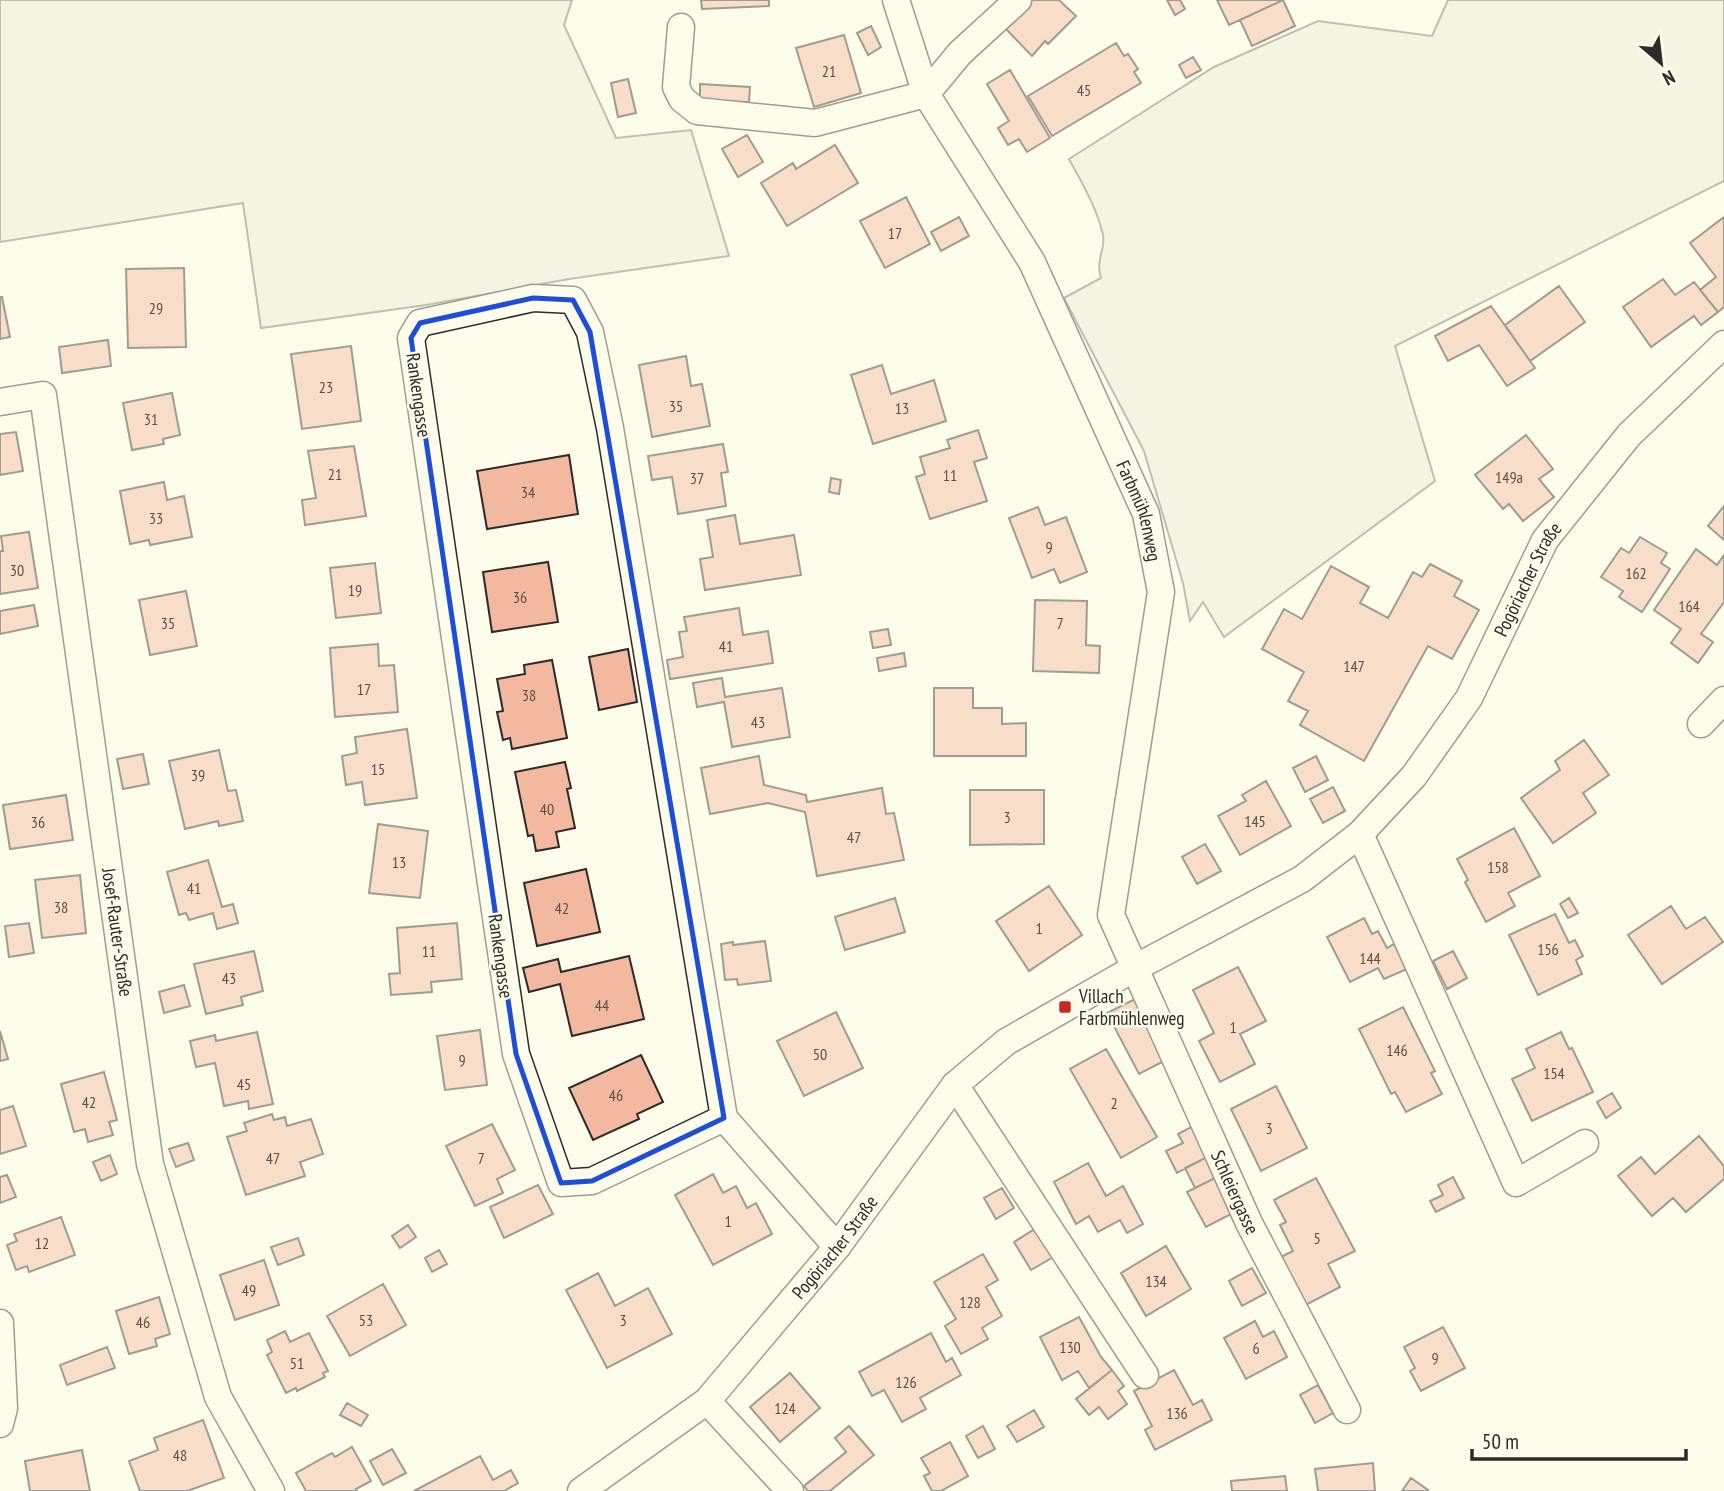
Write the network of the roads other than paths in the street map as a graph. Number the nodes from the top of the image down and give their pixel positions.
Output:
1 (896, 0) edge
2 (1018, 0) edge
3 (681, 27) dead end
4 (926, 94) junction
5 (1724, 344) edge
6 (0, 402) edge
7 (1724, 700) edge
8 (1701, 724) dead end
9 (1360, 834) junction
10 (1133, 969) junction
11 (955, 1086) junction
12 (724, 1118) junction
13 (1585, 1143) dead end
14 (836, 1247) junction
15 (0, 1323) edge
16 (1145, 1375) dead end
17 (707, 1401) junction
18 (1347, 1410) dead end
19 (0, 1424) edge
20 (271, 1491) edge
21 (581, 1491) edge
22 (790, 1491) edge

1 - 4 street, Farbmühlenweg
2 - 4 street
3 - 4 street
4 - 10 street, Farbmühlenweg
5 - 9 street, Pogöriacher Straße
6 - 20 street, Josef-Rauter-Straße
7 - 8 street
9 - 10 street, Pogöriacher Straße
9 - 13 street
10 - 11 street, Pogöriacher Straße
10 - 18 street, Schleiergasse
11 - 14 street, Pogöriacher Straße
11 - 16 street
12 - 12 street, Rankengasse
12 - 14 street
14 - 17 street, Pogöriacher Straße
15 - 19 street
17 - 21 street, Pogöriacher Straße
17 - 22 street

